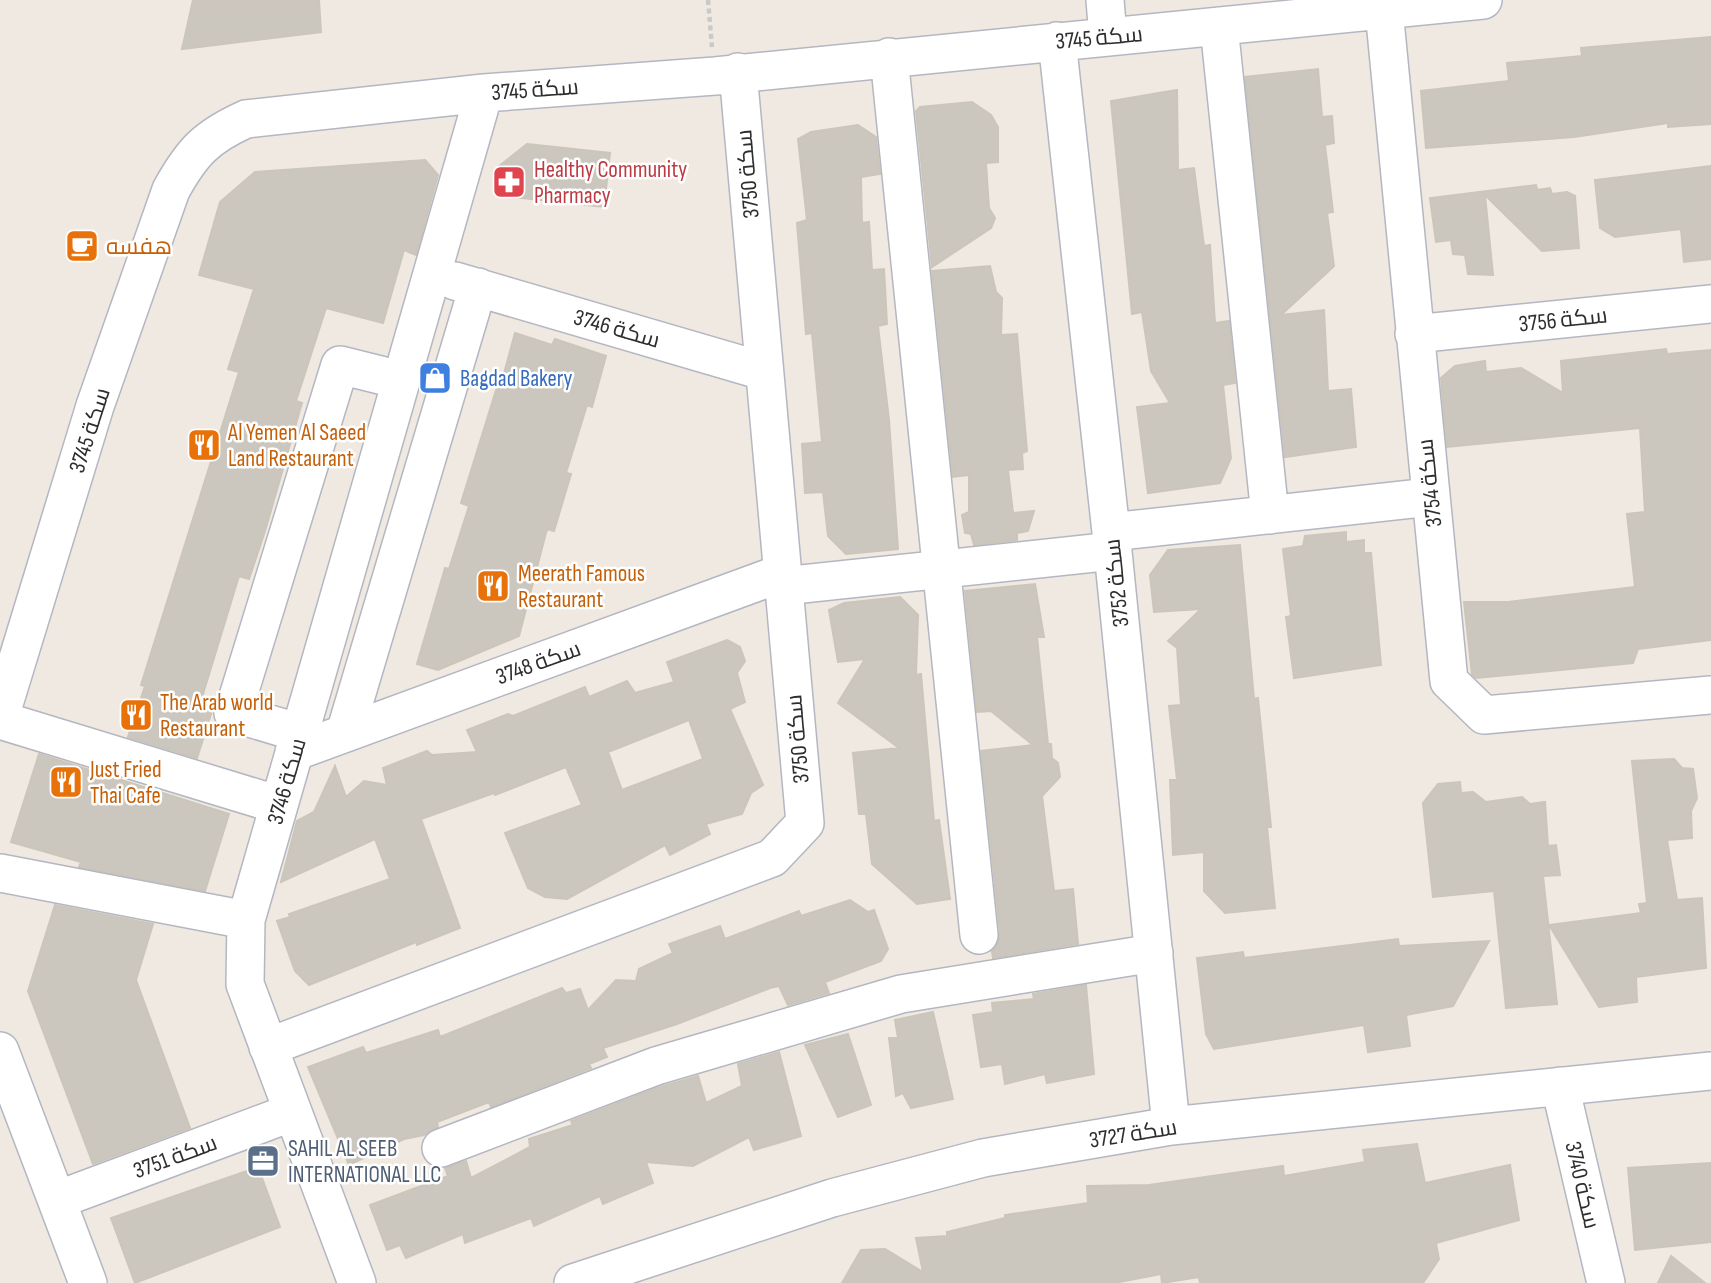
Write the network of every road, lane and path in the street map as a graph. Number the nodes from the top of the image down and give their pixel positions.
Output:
1 (708, 0) edge
2 (1105, 0) edge
3 (1483, 0) edge
4 (1384, 10) junction
5 (1219, 26) junction
6 (1108, 37) junction
7 (1057, 41) junction
8 (889, 57) junction
9 (726, 74) junction
10 (484, 93) junction
11 (430, 274) junction
12 (478, 288) junction
13 (1711, 304) edge
14 (1414, 334) junction
15 (763, 371) junction
16 (400, 380) junction
17 (1430, 497) junction
18 (1270, 514) junction
19 (1112, 541) junction
20 (942, 570) junction
21 (782, 579) junction
22 (1711, 695) edge
23 (0, 719) edge
24 (345, 733) junction
25 (297, 742) junction
26 (279, 805) junction
27 (0, 873) edge
28 (246, 920) junction
29 (979, 935) dead end
30 (1154, 953) junction
31 (268, 1047) junction
32 (0, 1051) edge
33 (1711, 1071) edge
34 (1560, 1086) junction
35 (293, 1112) junction
36 (1171, 1126) junction
37 (440, 1148) dead end
38 (57, 1200) junction
39 (649, 1272) edge
40 (88, 1283) edge
41 (357, 1283) edge
42 (573, 1283) edge
43 (1606, 1283) edge

1 - 9 path
2 - 6 street
3 - 4 street, سكة 3745
4 - 5 street, سكة 3745
4 - 14 street, سكة 3754
5 - 6 street, سكة 3745
5 - 18 street
6 - 7 street, سكة 3745
7 - 8 street, سكة 3745
7 - 19 street, سكة 3752
8 - 9 street, سكة 3745
8 - 20 street
9 - 10 street, سكة 3745
9 - 15 street, سكة 3750
10 - 11 street, سكة 3746
10 - 23 street, سكة 3745
11 - 12 street, سكة 3746
11 - 16 street, سكة 3746
12 - 15 street, سكة 3746
12 - 24 street
13 - 14 street, سكة 3756
14 - 17 street, سكة 3754
15 - 21 street, سكة 3750
16 - 25 street, سكة 3746
16 - 25 street
17 - 18 street, سكة 3748
17 - 22 street, سكة 3754
18 - 19 street, سكة 3748
19 - 20 street, سكة 3748
19 - 30 street, سكة 3752
20 - 21 street, سكة 3748
20 - 29 street
21 - 24 street, سكة 3748
21 - 31 street, سكة 3750
23 - 26 street
24 - 25 street, سكة 3748
25 - 26 street, سكة 3746
26 - 28 street, سكة 3746
27 - 28 street
28 - 31 street, سكة 3746
30 - 36 street, سكة 3752
30 - 37 street
31 - 35 street, سكة 3746
32 - 38 street
33 - 34 street, سكة 3727
34 - 36 street, سكة 3727
34 - 43 street, سكة 3740
35 - 38 street, سكة 3751
35 - 41 street, سكة 3746
36 - 39 street, سكة 3727
38 - 40 street
39 - 42 street, سكة 3727

